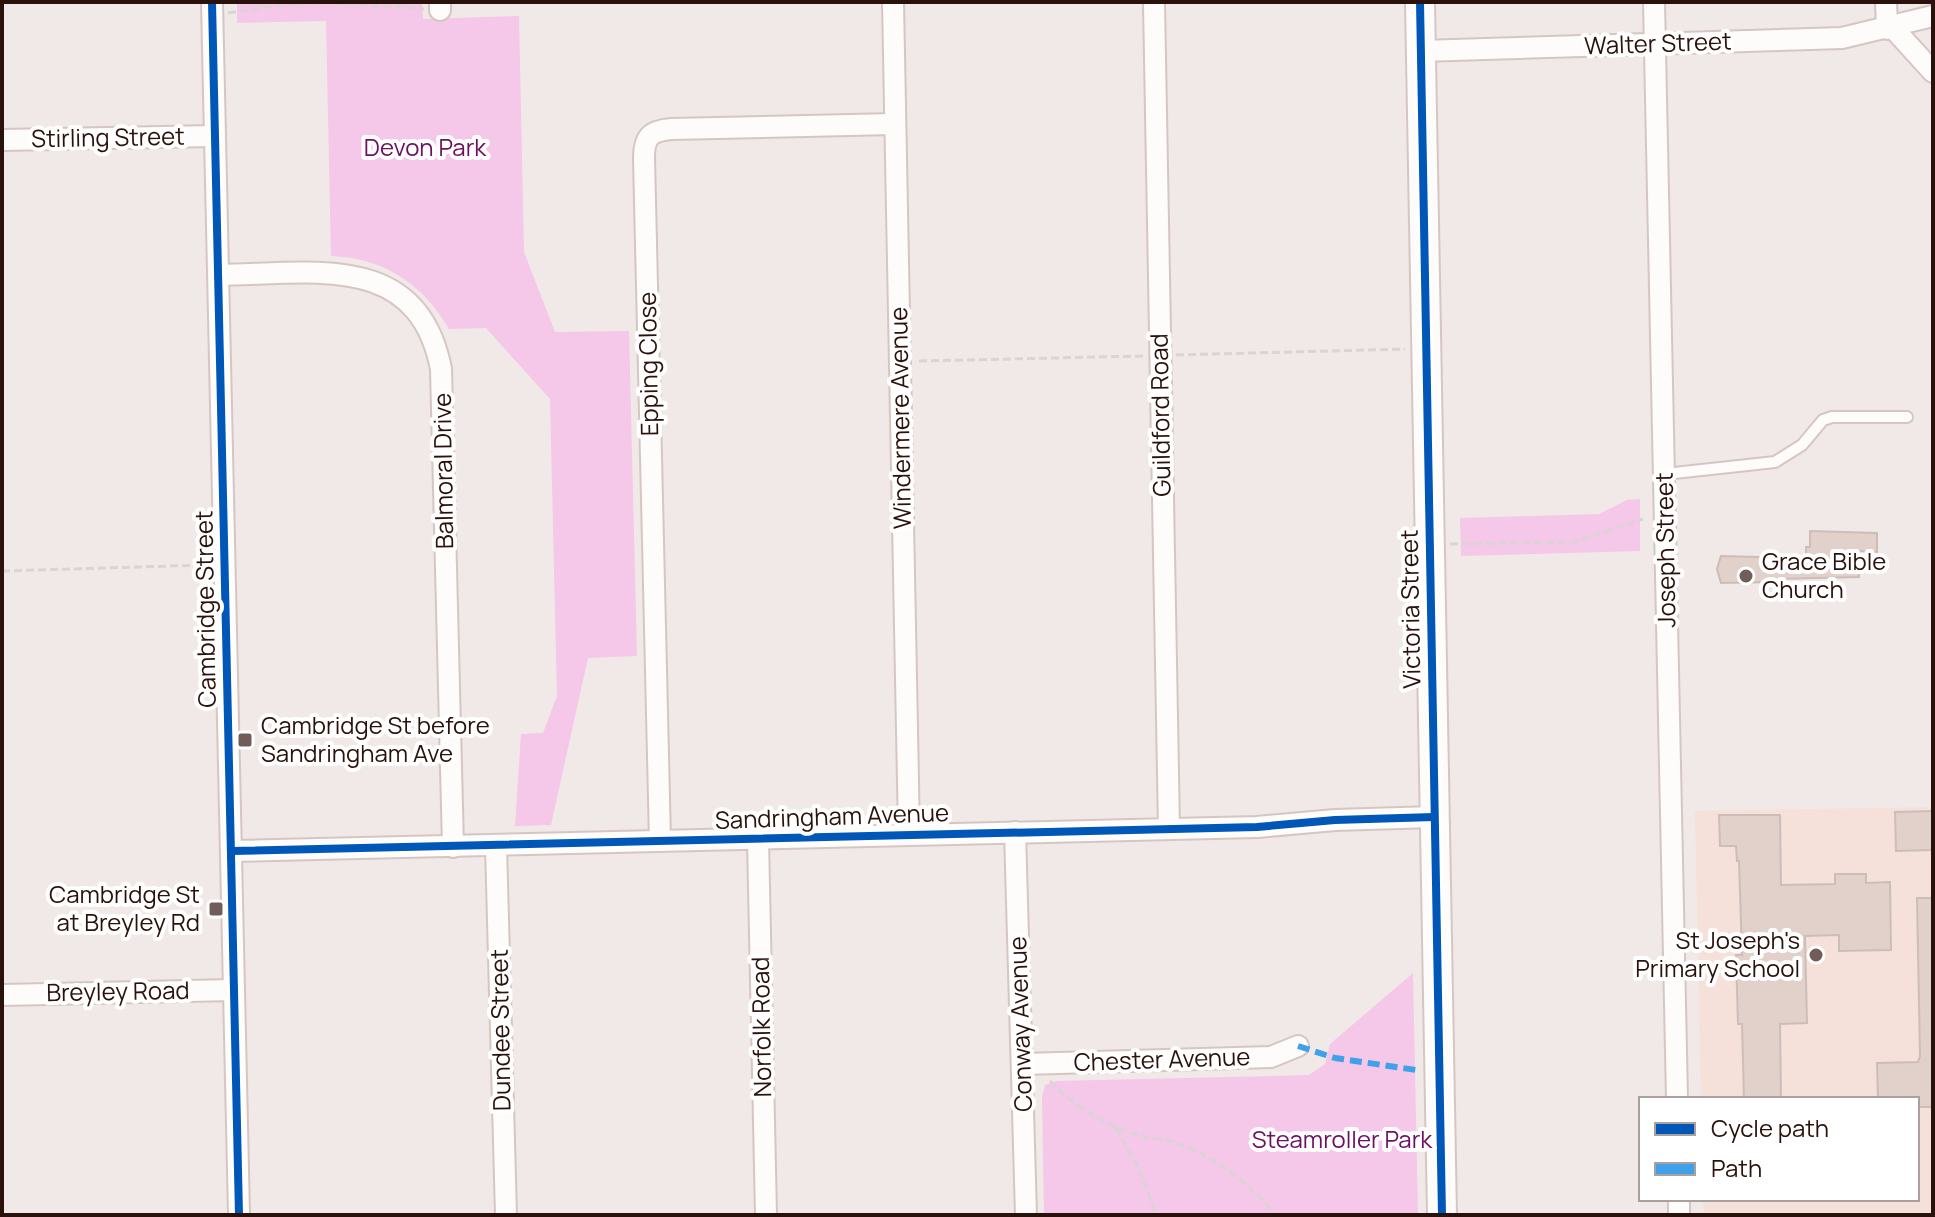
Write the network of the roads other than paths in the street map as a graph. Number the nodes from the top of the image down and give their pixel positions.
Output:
1 (893, 2) edge
2 (1154, 2) edge
3 (1420, 2) edge
4 (1654, 2) edge
5 (1886, 2) edge
6 (212, 9) edge
7 (1933, 16) edge
8 (1890, 28) junction
9 (1655, 45) junction
10 (1421, 51) junction
11 (1933, 72) edge
12 (894, 124) junction
13 (214, 136) junction
14 (2, 140) edge
15 (219, 275) junction
16 (1907, 417) dead end
17 (1665, 474) junction
18 (1434, 817) junction
19 (1169, 829) junction
20 (1015, 832) junction
21 (909, 834) junction
22 (758, 840) junction
23 (660, 841) junction
24 (496, 846) junction
25 (453, 847) junction
26 (231, 851) junction
27 (234, 990) junction
28 (2, 995) edge
29 (1298, 1046) dead end
30 (1032, 1064) junction
31 (1677, 1097) edge
32 (239, 1215) edge
33 (506, 1215) edge
34 (766, 1215) edge
35 (1026, 1215) edge
36 (1442, 1215) edge

1 - 12 street, Windermere Avenue
2 - 19 street, Guildford Road
3 - 10 street, Victoria Street
4 - 9 street, Joseph Street
5 - 8 street
6 - 13 street, Cambridge Street
7 - 8 street, Walter Street
8 - 9 street, Walter Street
8 - 11 street
9 - 10 street, Walter Street
9 - 17 street, Joseph Street
10 - 18 street, Victoria Street
12 - 21 street, Windermere Avenue
12 - 23 street, Epping Close
13 - 14 street, Stirling Street
13 - 15 street, Cambridge Street
15 - 25 street, Balmoral Drive
15 - 26 street, Cambridge Street
16 - 17 lane
17 - 31 street, Joseph Street
18 - 19 street, Sandringham Avenue
18 - 36 street, Victoria Street
19 - 20 street, Sandringham Avenue
20 - 21 street, Sandringham Avenue
20 - 30 street, Conway Avenue
21 - 22 street, Sandringham Avenue
22 - 23 street, Sandringham Avenue
22 - 34 street, Norfolk Road
23 - 24 street, Sandringham Avenue
24 - 25 street, Sandringham Avenue
24 - 33 street, Dundee Street
25 - 26 street, Sandringham Avenue
26 - 27 street, Cambridge Street
27 - 28 street, Breyley Road
27 - 32 street, Cambridge Street
29 - 30 street, Chester Avenue
30 - 35 street, Conway Avenue

